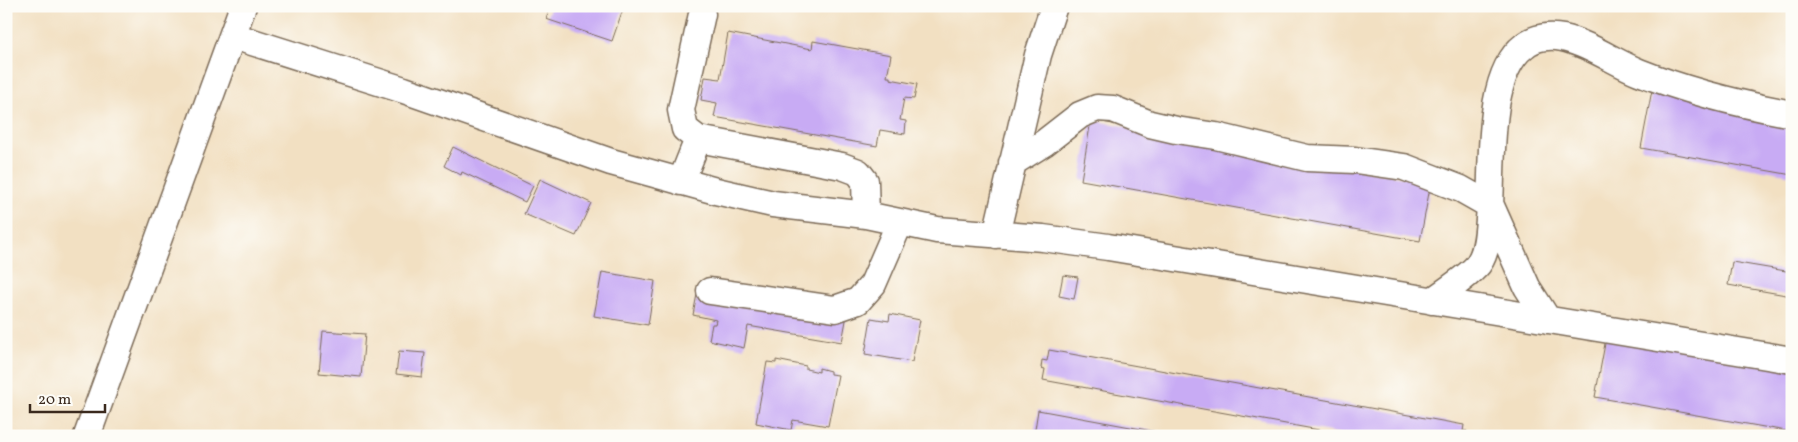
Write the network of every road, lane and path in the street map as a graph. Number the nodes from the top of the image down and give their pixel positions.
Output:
1 (243, 6) edge
2 (1054, 6) edge
3 (702, 14) dead end
4 (233, 36) junction
5 (1792, 114) edge
6 (698, 139) junction
7 (1012, 163) junction
8 (681, 182) junction
9 (1490, 206) junction
10 (866, 215) junction
11 (900, 222) junction
12 (996, 235) junction
13 (710, 291) dead end
14 (1432, 301) junction
15 (1548, 320) junction
16 (1792, 360) edge
17 (87, 436) edge

1 - 4 street
2 - 7 street
3 - 6 street
4 - 8 street
4 - 17 street
5 - 9 street
6 - 8 street
6 - 10 street
7 - 9 street
7 - 12 street
8 - 10 street
9 - 14 street
9 - 15 street
10 - 11 street
11 - 12 street
11 - 13 street
12 - 14 street
14 - 15 street
15 - 16 street

